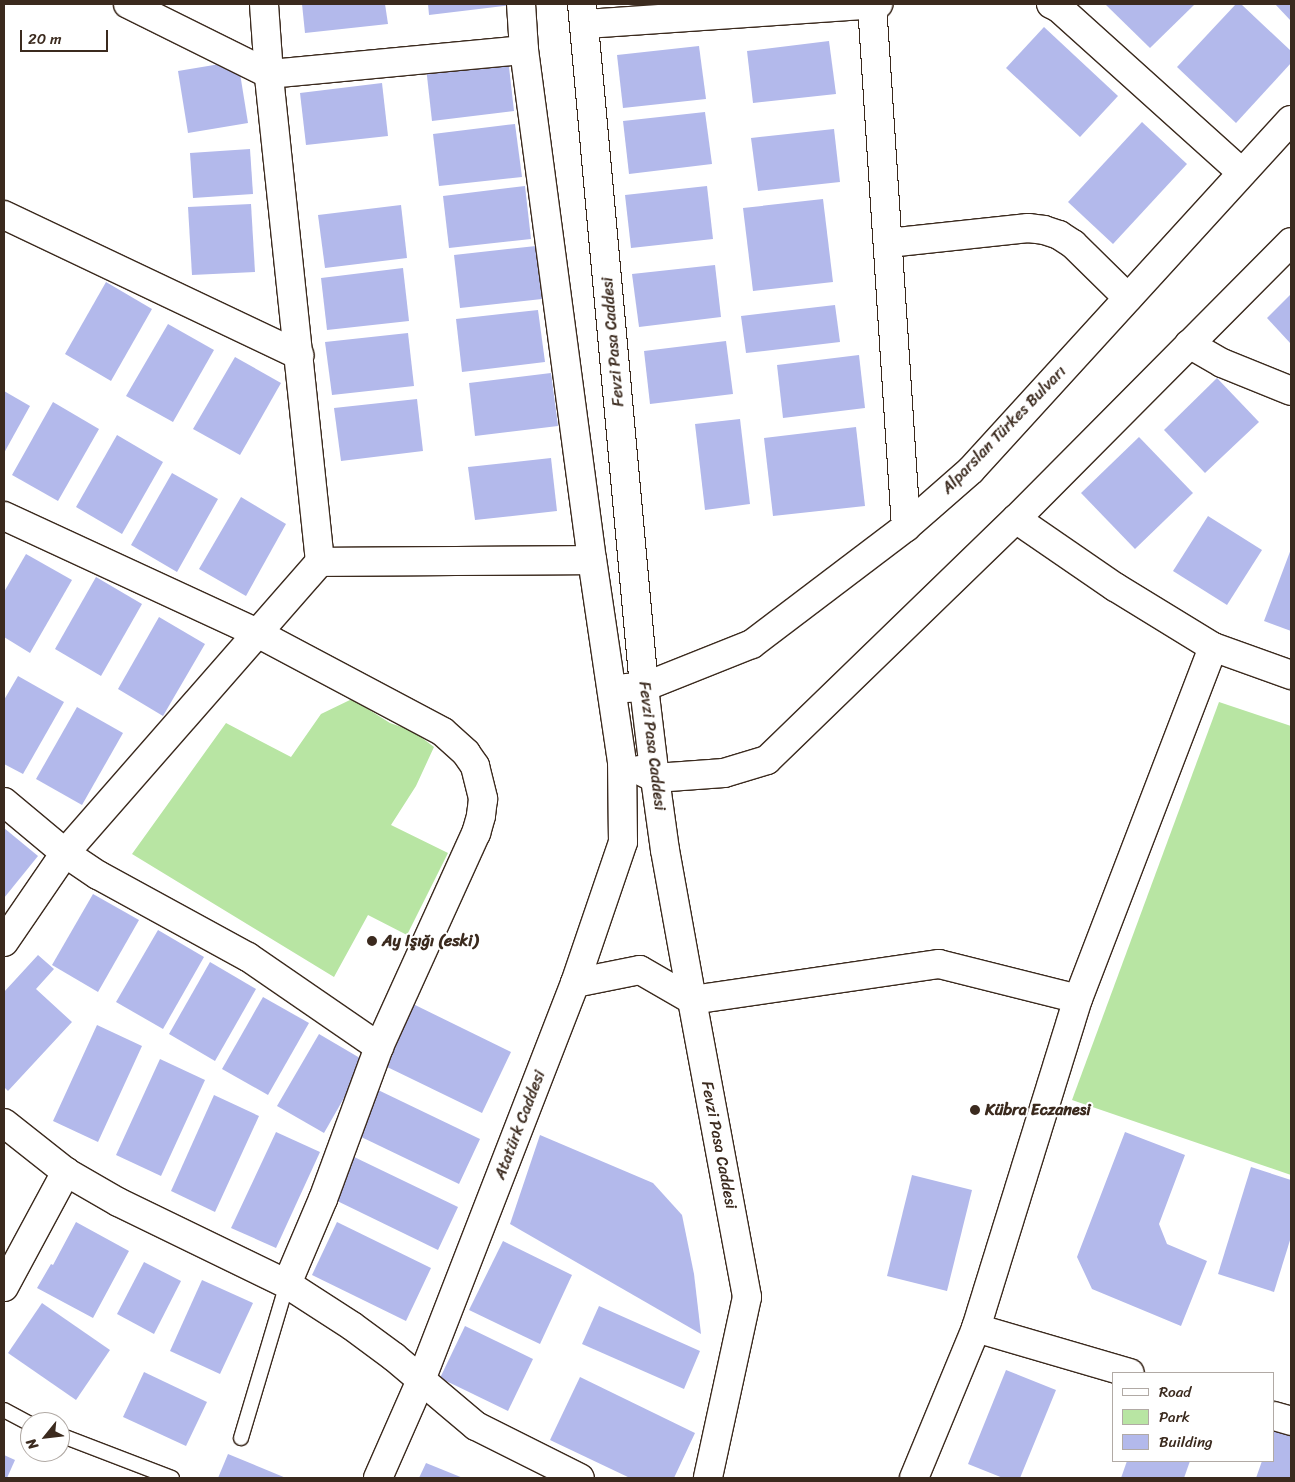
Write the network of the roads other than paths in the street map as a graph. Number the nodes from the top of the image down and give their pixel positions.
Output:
1 (128, 4) edge
2 (264, 4) edge
3 (521, 4) edge
4 (872, 4) edge
5 (878, 4) edge
6 (1051, 4) edge
7 (584, 14) edge
8 (524, 50) junction
9 (269, 74) junction
10 (1291, 120) edge
11 (1242, 173) junction
12 (4, 215) edge
13 (1291, 242) edge
14 (888, 243) junction
15 (1128, 298) junction
16 (1189, 344) junction
17 (299, 355) junction
18 (1291, 391) edge
19 (4, 516) edge
20 (1016, 519) junction
21 (906, 527) junction
22 (592, 560) junction
23 (320, 562) junction
24 (258, 634) junction
25 (1213, 647) junction
26 (1291, 674) edge
27 (644, 687) junction
28 (609, 688) junction
29 (622, 762) junction
30 (655, 778) junction
31 (4, 802) edge
32 (65, 853) junction
33 (4, 942) edge
34 (576, 983) junction
35 (1078, 999) junction
36 (692, 1000) junction
37 (379, 1048) junction
38 (4, 1123) edge
39 (66, 1172) junction
40 (287, 1284) junction
41 (4, 1288) edge
42 (976, 1328) junction
43 (1127, 1372) edge
44 (421, 1380) junction
45 (4, 1410) edge
46 (1275, 1416) edge
47 (20, 1419) edge
48 (1291, 1421) edge
49 (241, 1438) dead end
50 (70, 1439) edge
51 (545, 1470) edge
52 (172, 1478) edge
53 (378, 1478) edge
54 (580, 1478) edge
55 (708, 1478) edge
56 (914, 1478) edge

1 - 9 street
2 - 9 street
3 - 8 street, Fevzi Pasa Caddesi
4 - 5 street
4 - 7 street
4 - 14 street
6 - 11 street
7 - 27 street, Fevzi Pasa Caddesi
8 - 9 street
8 - 22 street, Fevzi Pasa Caddesi
9 - 17 street
10 - 11 street, Alparslan Türkes Bulvarı
11 - 15 street, Alparslan Türkes Bulvarı
12 - 17 street
13 - 16 street
14 - 15 street
14 - 21 street
15 - 21 street, Alparslan Türkes Bulvarı
16 - 18 street
16 - 20 street
17 - 23 street
19 - 24 street
20 - 25 street
20 - 30 street
21 - 27 street, Alparslan Türkes Bulvarı
22 - 23 street
22 - 28 street, Fevzi Pasa Caddesi
23 - 24 street
24 - 32 street
24 - 37 street
25 - 26 street
25 - 35 street
27 - 28 street, Alparslan Türkes Bulvarı
27 - 30 street, Fevzi Pasa Caddesi
28 - 29 street, Fevzi Pasa Caddesi
29 - 30 street
29 - 34 street, Atatürk Caddesi
30 - 36 street, Fevzi Pasa Caddesi
31 - 32 street
32 - 33 street
32 - 37 street
34 - 36 street
34 - 44 street, Atatürk Caddesi
35 - 36 street
35 - 42 street
36 - 55 street, Fevzi Pasa Caddesi
37 - 40 street
38 - 39 street
39 - 40 street
39 - 41 street
40 - 44 street
40 - 49 lane
42 - 43 street
42 - 56 street
44 - 51 street
44 - 53 street, Atatürk Caddesi
45 - 47 lane
46 - 48 street
50 - 52 lane
51 - 54 street

